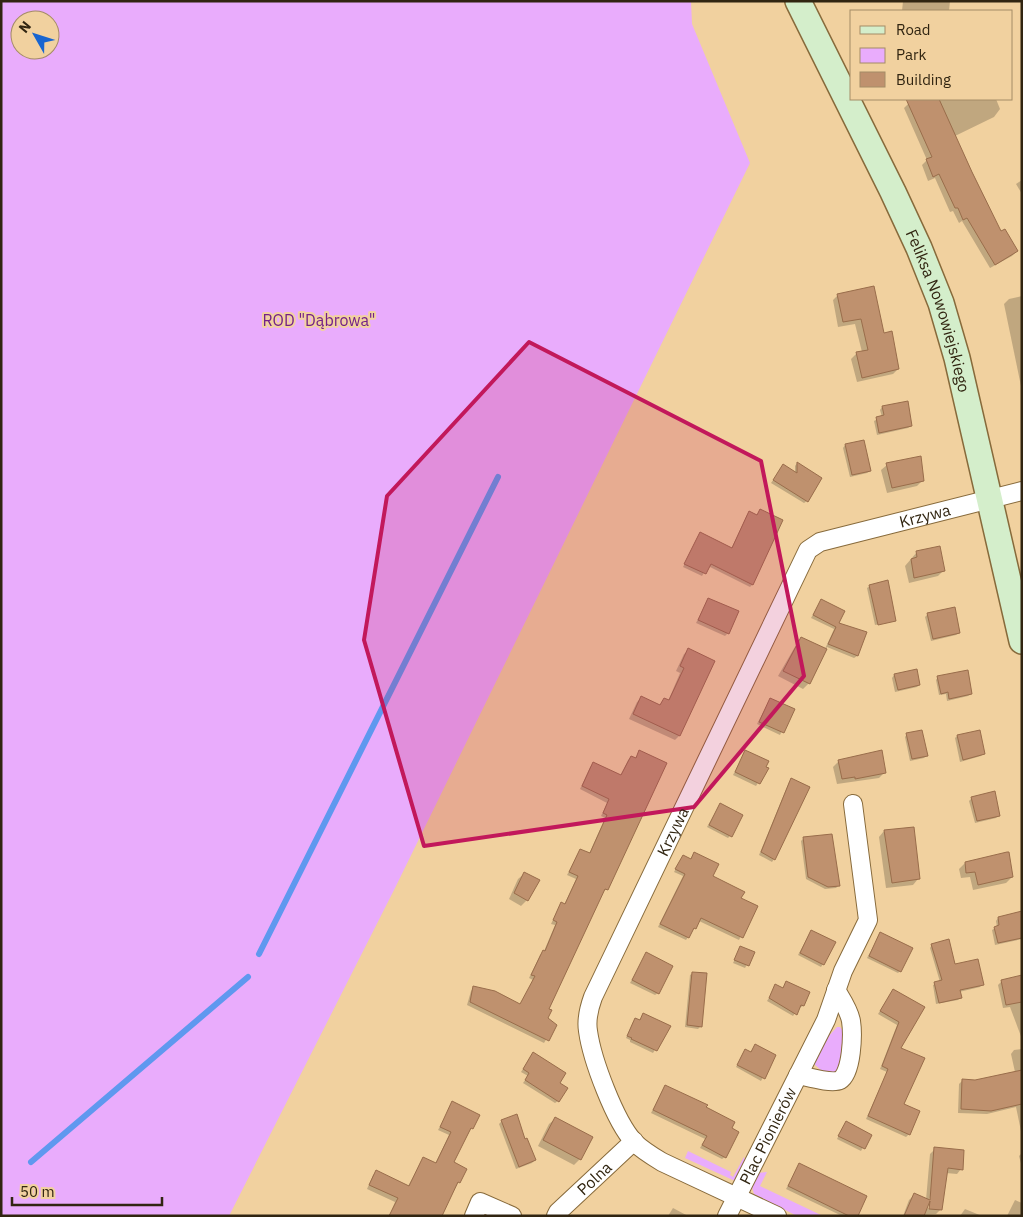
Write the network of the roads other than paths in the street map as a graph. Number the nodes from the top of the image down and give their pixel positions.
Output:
1 (798, 1) edge
2 (1022, 491) edge
3 (990, 498) junction
4 (1022, 641) edge
5 (853, 804) dead end
6 (836, 990) junction
7 (798, 1075) junction
8 (634, 1141) junction
9 (737, 1197) junction
10 (474, 1216) edge
11 (512, 1216) edge
12 (556, 1216) edge
13 (727, 1216) edge
14 (777, 1216) edge

1 - 3 street, Feliksa Nowowiejskiego
2 - 3 street, Krzywa
3 - 4 street, Feliksa Nowowiejskiego
3 - 8 street, Krzywa
5 - 6 street, Plac Pionierów
6 - 7 street, Plac Pionierów
6 - 7 street, Plac Pionierów
7 - 9 street, Plac Pionierów
8 - 9 street, Krzywa
8 - 12 street, Polna
9 - 13 street, Plac Pionierów
9 - 14 street, Krzywa
10 - 11 street

